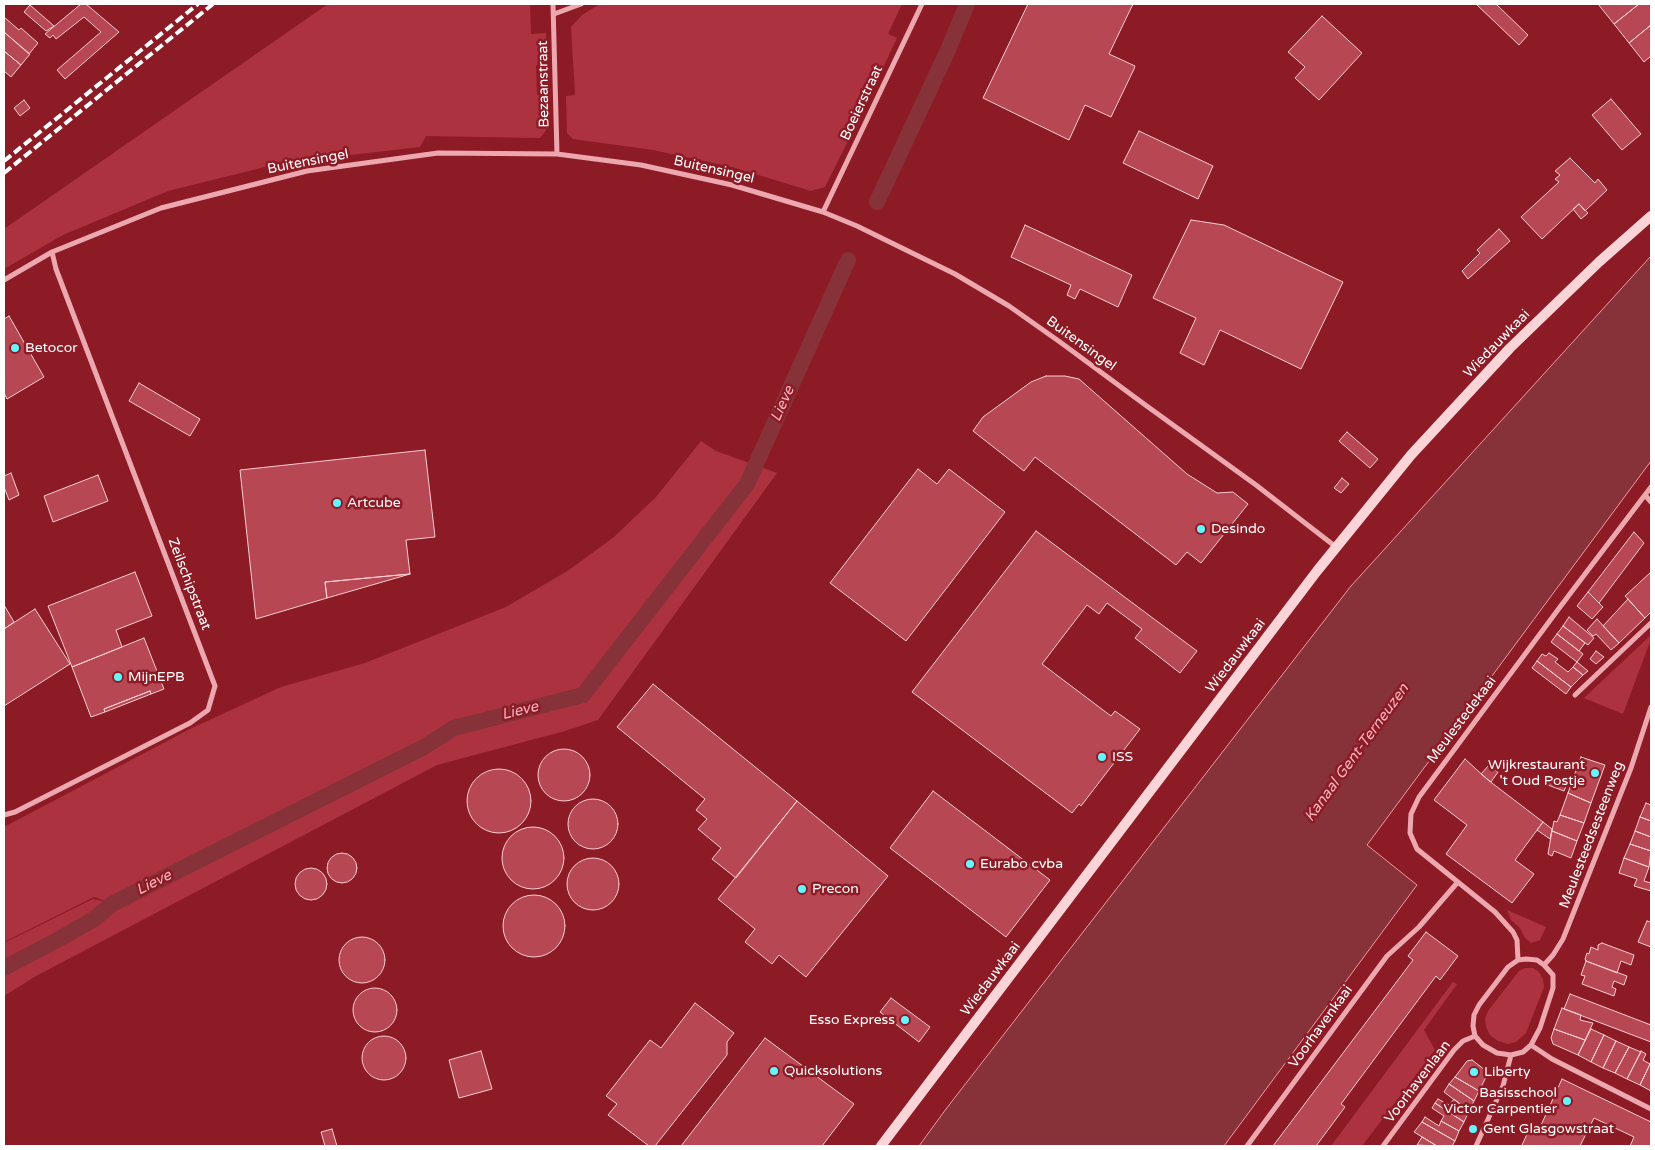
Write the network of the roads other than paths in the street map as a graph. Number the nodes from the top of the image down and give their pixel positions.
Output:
1 (553, 4) edge
2 (581, 4) edge
3 (922, 4) edge
4 (554, 14) junction
5 (557, 154) junction
6 (823, 212) junction
7 (1651, 216) edge
8 (52, 252) junction
9 (4, 280) edge
10 (1651, 488) edge
11 (1645, 495) junction
12 (1651, 502) edge
13 (1336, 547) junction
14 (1651, 623) edge
15 (1575, 695) dead end
16 (1651, 707) edge
17 (4, 815) edge
18 (1457, 883) junction
19 (1518, 960) junction
20 (1544, 965) junction
21 (1475, 1036) junction
22 (1531, 1045) junction
23 (1511, 1056) junction
24 (1651, 1109) edge
25 (881, 1146) edge
26 (1247, 1146) edge
27 (1383, 1146) edge
28 (1476, 1146) edge

1 - 4 street, Bezaanstraat
2 - 4 street
3 - 6 street, Boeierstraat
4 - 5 street, Bezaanstraat
5 - 6 street, Buitensingel
5 - 8 street, Buitensingel
6 - 13 street, Buitensingel
7 - 13 main road, Wiedauwkaai
8 - 9 street, Buitensingel
8 - 17 street, Zeilschipstraat
10 - 11 street, Meulestedekaai
11 - 12 street
11 - 18 street, Meulestedekaai
13 - 25 main road, Wiedauwkaai
14 - 15 street
16 - 20 street, Meulesteedsesteenweg
18 - 19 street, Meulestedekaai
18 - 26 street, Voorhavenkaai
19 - 20 street
19 - 21 street
20 - 22 street
21 - 23 street
21 - 27 street, Voorhavenlaan
22 - 23 street
22 - 24 street
23 - 28 street

